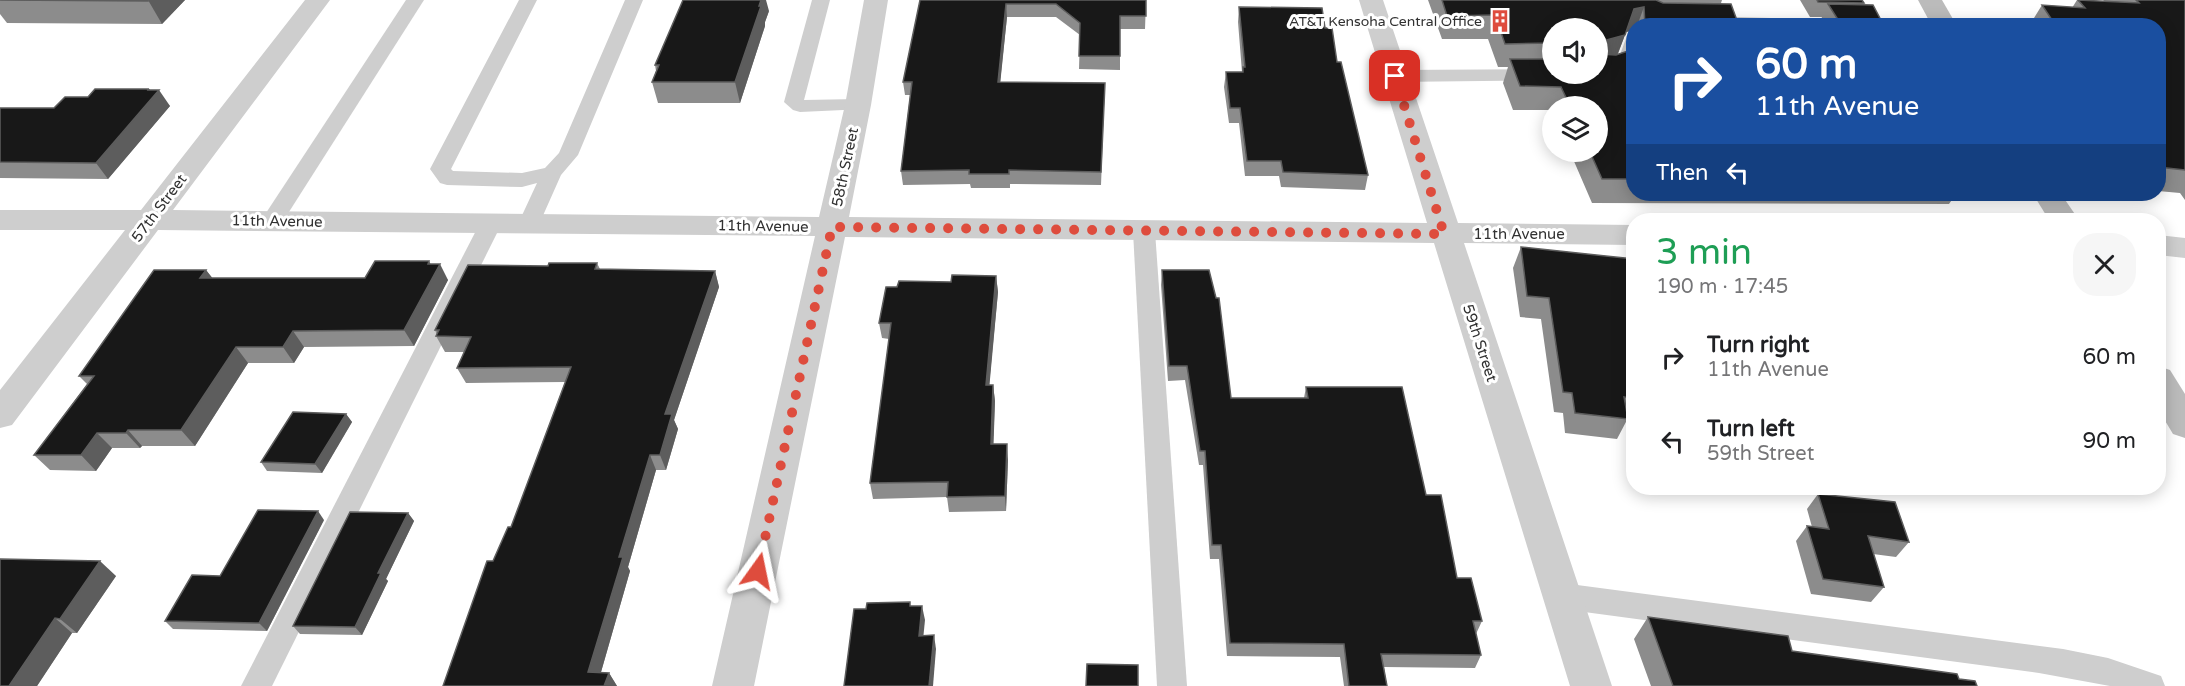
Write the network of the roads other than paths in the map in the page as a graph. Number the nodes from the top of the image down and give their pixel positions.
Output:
1 (318, 0) edge
2 (415, 0) edge
3 (528, 0) edge
4 (634, 0) edge
5 (821, 0) edge
6 (876, 0) edge
7 (1371, 0) edge
8 (1930, 0) edge
9 (1940, 18) edge
10 (1626, 62) edge
11 (1608, 70) edge
12 (1542, 74) edge
13 (1395, 76) junction
14 (858, 105) junction
15 (552, 173) junction
16 (150, 219) junction
17 (0, 220) edge
18 (272, 221) junction
19 (491, 223) junction
20 (529, 224) junction
21 (832, 227) junction
22 (1144, 231) junction
23 (1444, 234) junction
24 (1626, 235) edge
25 (2166, 246) edge
26 (2185, 248) edge
27 (2166, 392) edge
28 (0, 415) edge
29 (2185, 424) edge
30 (1562, 596) junction
31 (256, 686) edge
32 (733, 686) edge
33 (1172, 686) edge
34 (1591, 686) edge
35 (2150, 686) edge

1 - 16 street, 57th Street
2 - 18 lane
3 - 15 lane
4 - 15 lane
5 - 14 lane
6 - 14 street, 58th Street
7 - 13 street, 59th Street
8 - 9 street
10 - 11 lane
12 - 13 lane
13 - 23 street, 59th Street
14 - 21 street, 58th Street
15 - 20 lane
16 - 17 street, 11th Avenue
16 - 18 street, 11th Avenue
16 - 28 street, 57th Street
18 - 19 street, 11th Avenue
19 - 20 street, 11th Avenue
19 - 31 lane
20 - 21 street, 11th Avenue
21 - 22 street, 11th Avenue
21 - 32 street, 58th Street
22 - 23 street, 11th Avenue
22 - 33 lane
23 - 24 street, 11th Avenue
23 - 30 street, 59th Street
25 - 26 street
27 - 29 street
30 - 34 street, 59th Street
30 - 35 lane

